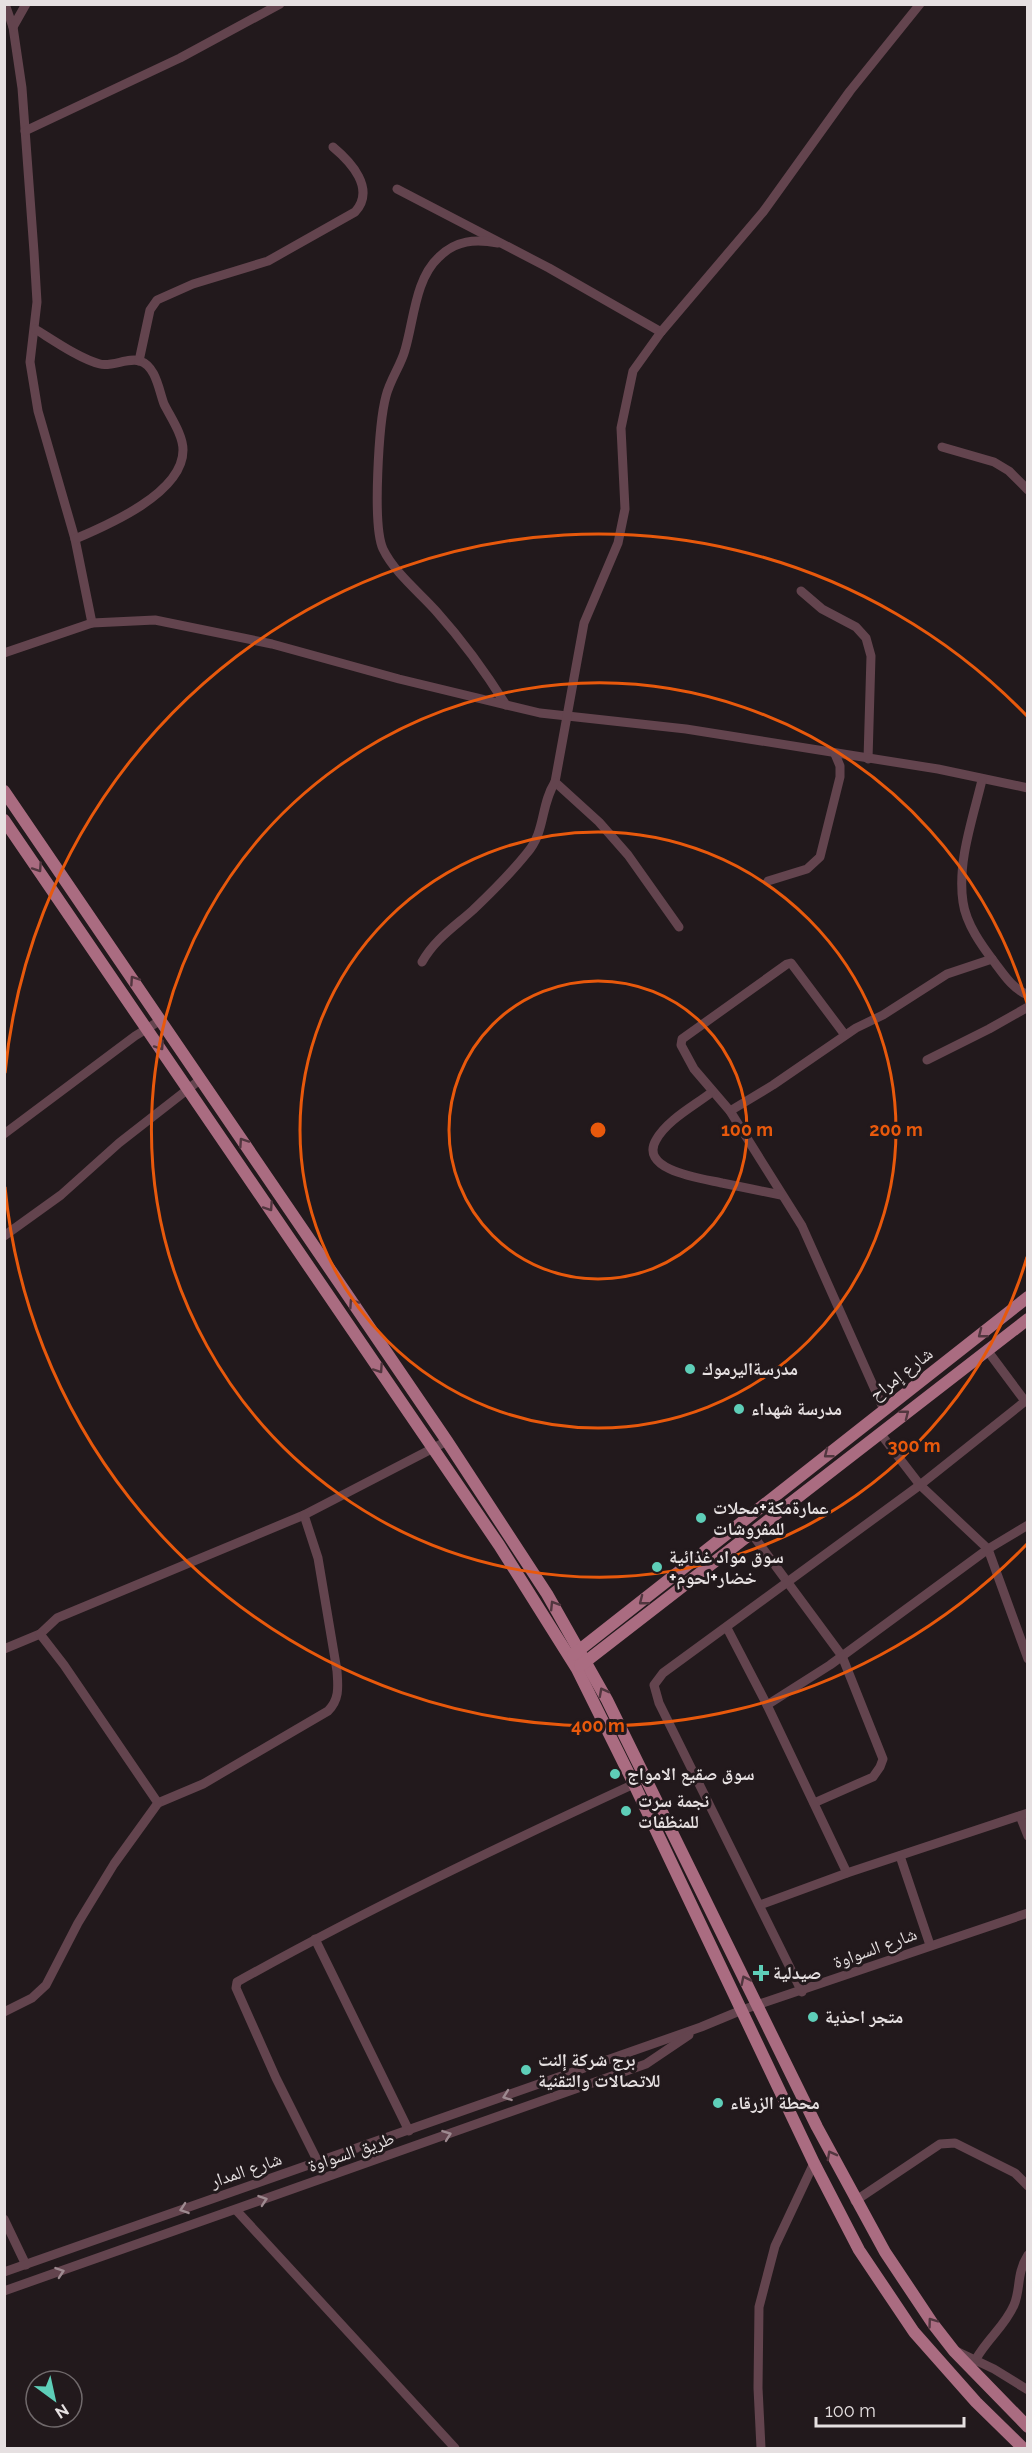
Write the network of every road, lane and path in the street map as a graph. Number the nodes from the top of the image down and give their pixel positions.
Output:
1 (5, 4) edge
2 (26, 4) edge
3 (280, 4) edge
4 (920, 4) edge
5 (14, 27) junction
6 (26, 130) junction
7 (333, 147) dead end
8 (397, 189) dead end
9 (498, 243) junction
10 (35, 329) junction
11 (661, 332) junction
12 (140, 361) junction
13 (942, 447) dead end
14 (1028, 490) edge
15 (75, 540) junction
16 (801, 591) dead end
17 (93, 623) junction
18 (4, 653) edge
19 (506, 705) junction
20 (566, 716) junction
21 (836, 754) junction
22 (868, 759) junction
23 (982, 780) junction
24 (555, 782) junction
25 (1028, 788) edge
26 (4, 791) edge
27 (4, 820) edge
28 (768, 881) dead end
29 (679, 927) dead end
30 (992, 959) junction
31 (422, 962) dead end
32 (1028, 994) edge
33 (1028, 1007) edge
34 (161, 1020) junction
35 (147, 1029) junction
36 (845, 1035) junction
37 (927, 1060) dead end
38 (201, 1079) junction
39 (188, 1088) junction
40 (712, 1092) junction
41 (730, 1111) junction
42 (4, 1134) edge
43 (781, 1195) junction
44 (4, 1236) edge
45 (1028, 1297) edge
46 (1028, 1319) edge
47 (987, 1350) junction
48 (1026, 1400) edge
49 (884, 1410) junction
50 (880, 1433) junction
51 (447, 1441) junction
52 (433, 1448) junction
53 (920, 1485) junction
54 (304, 1515) junction
55 (1028, 1525) edge
56 (752, 1534) junction
57 (988, 1549) junction
58 (788, 1582) junction
59 (727, 1628) junction
60 (40, 1634) junction
61 (4, 1649) edge
62 (575, 1653) junction
63 (842, 1656) junction
64 (1028, 1659) edge
65 (581, 1665) junction
66 (767, 1705) junction
67 (634, 1784) junction
68 (158, 1803) junction
69 (813, 1803) junction
70 (1024, 1814) edge
71 (1028, 1836) edge
72 (900, 1856) junction
73 (847, 1872) junction
74 (760, 1905) junction
75 (1028, 1913) edge
76 (315, 1939) junction
77 (930, 1946) junction
78 (802, 1992) junction
79 (758, 2006) junction
80 (742, 2010) junction
81 (4, 2012) edge
82 (701, 2027) junction
83 (409, 2131) junction
84 (318, 2162) junction
85 (814, 2163) junction
86 (1028, 2186) edge
87 (855, 2201) junction
88 (236, 2210) junction
89 (4, 2219) edge
90 (1028, 2255) edge
91 (26, 2265) junction
92 (4, 2272) edge
93 (4, 2291) edge
94 (954, 2350) junction
95 (976, 2359) junction
96 (1028, 2390) edge
97 (1028, 2427) edge
98 (455, 2448) edge
99 (761, 2448) edge
100 (1023, 2448) edge

1 - 5 street
2 - 5 street
3 - 6 street
4 - 11 street
5 - 6 street
6 - 10 street
7 - 12 street
8 - 9 street
9 - 11 street
9 - 19 street
10 - 12 street
10 - 15 street
11 - 20 street
12 - 15 street
13 - 14 street
15 - 17 street
16 - 22 street
17 - 18 street
17 - 19 street
19 - 20 street
20 - 21 street
20 - 24 street
21 - 22 street
21 - 28 street
22 - 23 street
23 - 25 street
23 - 30 street
24 - 29 street
24 - 31 street
34 -> 26 main road
27 -> 35 main road
30 - 32 street
30 - 36 street
33 - 37 street
34 - 35 street
34 - 38 main road
35 -> 39 main road
35 - 42 street
36 - 40 street
36 - 41 street
38 - 39 street
51 -> 38 main road
39 - 44 street
39 -> 52 main road
40 - 41 street
40 - 43 street
41 - 43 street
43 - 49 street
45 -> 49 main road, شارع إمراح
46 - 47 main road, شارع إمراح
47 - 48 street
50 -> 47 main road, شارع إمراح
48 - 53 street
49 -> 62 main road, شارع إمراح
50 - 53 street
50 - 56 main road, شارع إمراح
51 - 52 street
62 -> 51 main road
52 - 54 street
52 - 62 main road
53 - 57 street
53 - 58 street
54 - 60 street
54 - 68 street
55 - 57 street
56 - 58 street
56 - 65 main road, شارع إمراح
57 - 63 street
57 - 64 street
58 - 59 street
58 - 63 street
59 - 66 street
59 - 74 street
60 - 61 street
60 - 68 street
62 - 65 main road
63 - 66 street
63 - 69 street
65 - 67 main road
79 -> 65 main road
66 - 69 street
67 - 76 street
67 - 80 main road
68 - 81 street
69 - 73 street
70 - 71 street
70 - 72 street
72 - 73 street
72 - 77 street
73 - 74 street
74 - 78 street
75 - 77 street, شارع السواوة
76 - 83 street
76 - 84 street
77 - 78 street, شارع السواوة
78 - 79 street, شارع السواوة
79 - 80 street, شارع السواوة
87 -> 79 main road
80 - 82 street, شارع السواوة
80 - 85 main road
82 -> 83 street, شارع المدار
88 -> 82 street, طريق السواوة
83 - 84 street, شارع المدار
84 -> 91 street, شارع المدار
85 - 99 street
85 - 100 main road
86 - 87 street
94 -> 87 main road
93 -> 88 street, طريق السواوة
88 - 98 street
89 - 91 street
90 - 95 street
91 - 92 street, شارع المدار
94 - 95 street
94 - 97 main road
95 - 96 street

